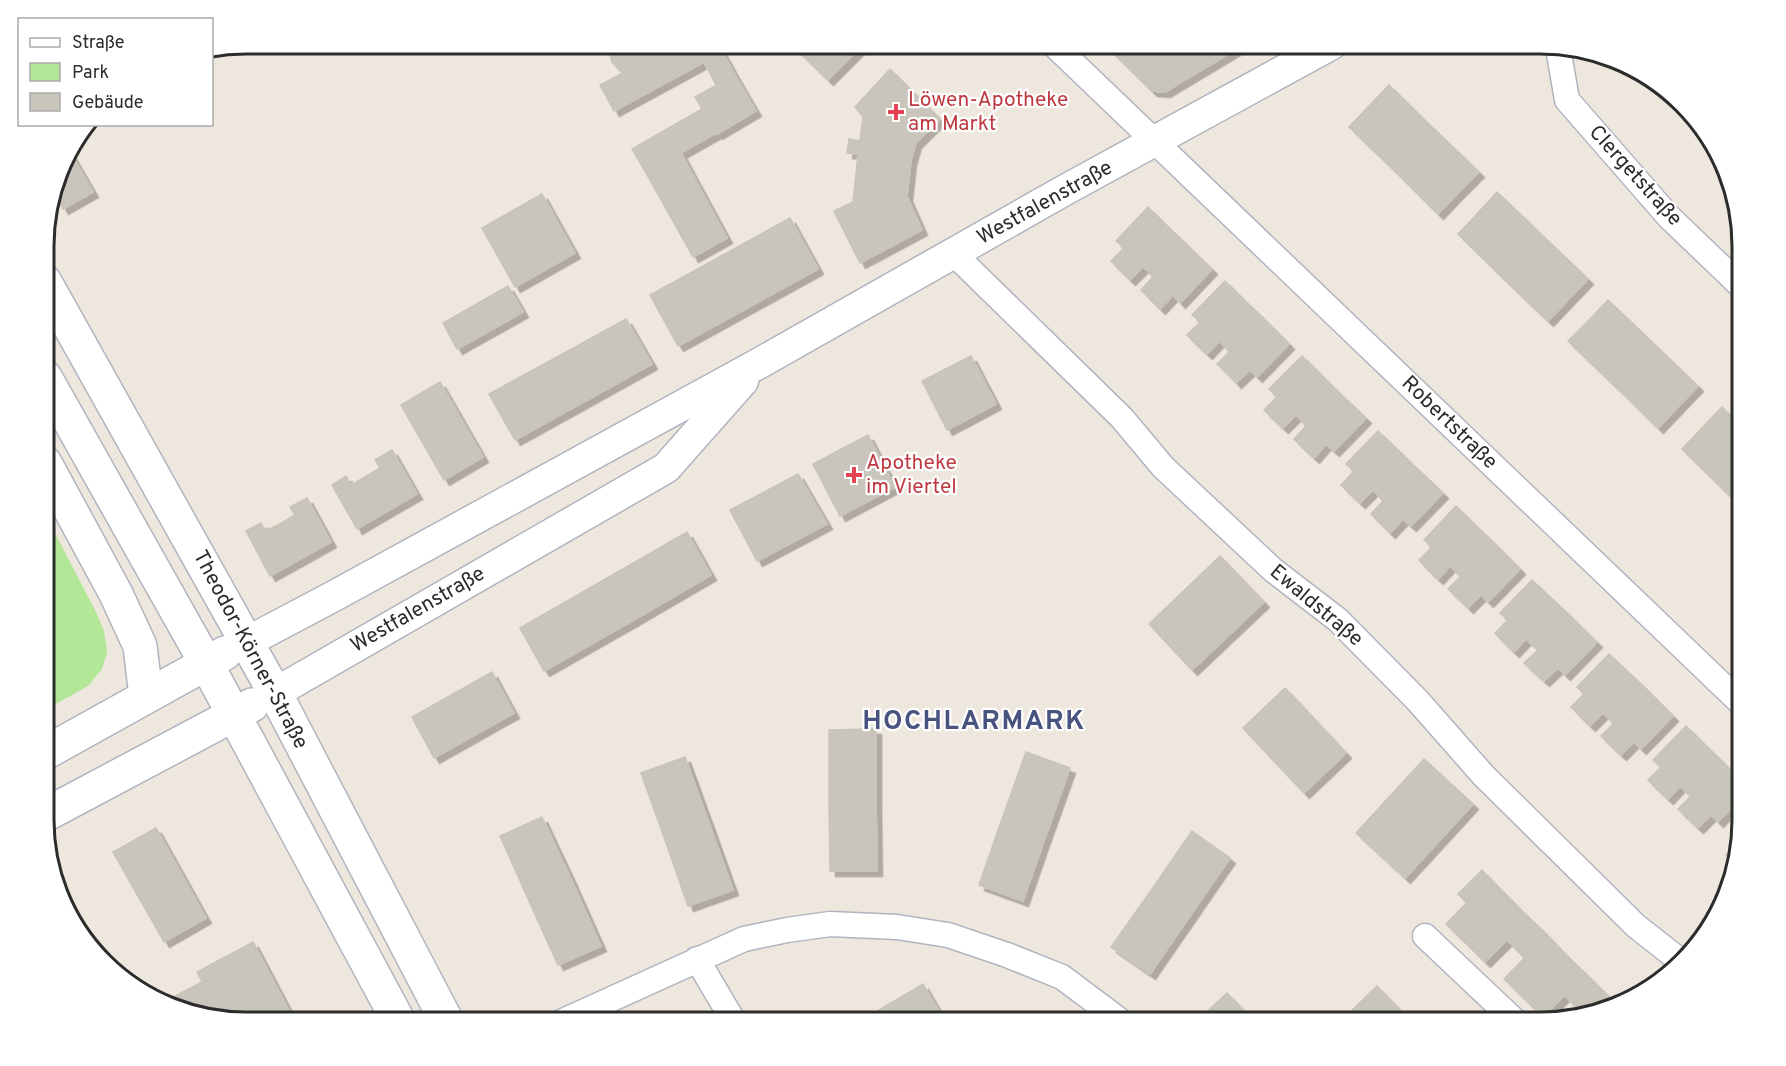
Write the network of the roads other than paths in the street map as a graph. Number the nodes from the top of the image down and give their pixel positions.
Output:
1 (1064, 54) edge
2 (1314, 54) edge
3 (1559, 56) edge
4 (1156, 142) junction
5 (954, 254) junction
6 (1732, 277) edge
7 (54, 298) edge
8 (759, 364) junction
9 (54, 392) edge
10 (54, 480) edge
11 (247, 642) junction
12 (206, 663) junction
13 (275, 693) junction
14 (1732, 695) edge
15 (146, 696) junction
16 (234, 715) junction
17 (54, 748) edge
18 (54, 810) edge
19 (1425, 936) dead end
20 (1675, 957) edge
21 (697, 959) junction
22 (394, 1012) edge
23 (442, 1012) edge
24 (583, 1012) edge
25 (728, 1012) edge
26 (1109, 1012) edge
27 (1505, 1012) edge

1 - 4 street, Robertstraße
2 - 4 street, Westfalenstraße
3 - 6 street, Clergetstraße
4 - 5 street, Westfalenstraße
4 - 14 street, Robertstraße
5 - 8 street, Westfalenstraße
5 - 20 street, Ewaldstraße
7 - 11 main road, Theodor-Körner-Straße
8 - 11 street, Westfalenstraße
8 - 13 street, Westfalenstraße
9 - 12 main road, Theodor-Körner-Straße
10 - 15 main road
11 - 12 main road, Westfalenstraße
11 - 13 main road, Theodor-Körner-Straße
12 - 15 main road, Westfalenstraße
12 - 16 main road, Theodor-Körner-Straße
13 - 16 main road, Westfalenstraße
13 - 23 main road, Theodor-Körner-Straße
15 - 17 main road, Westfalenstraße
16 - 18 main road, Westfalenstraße
16 - 22 main road, Theodor-Körner-Straße
19 - 27 street
21 - 24 street
21 - 25 street
21 - 26 street

